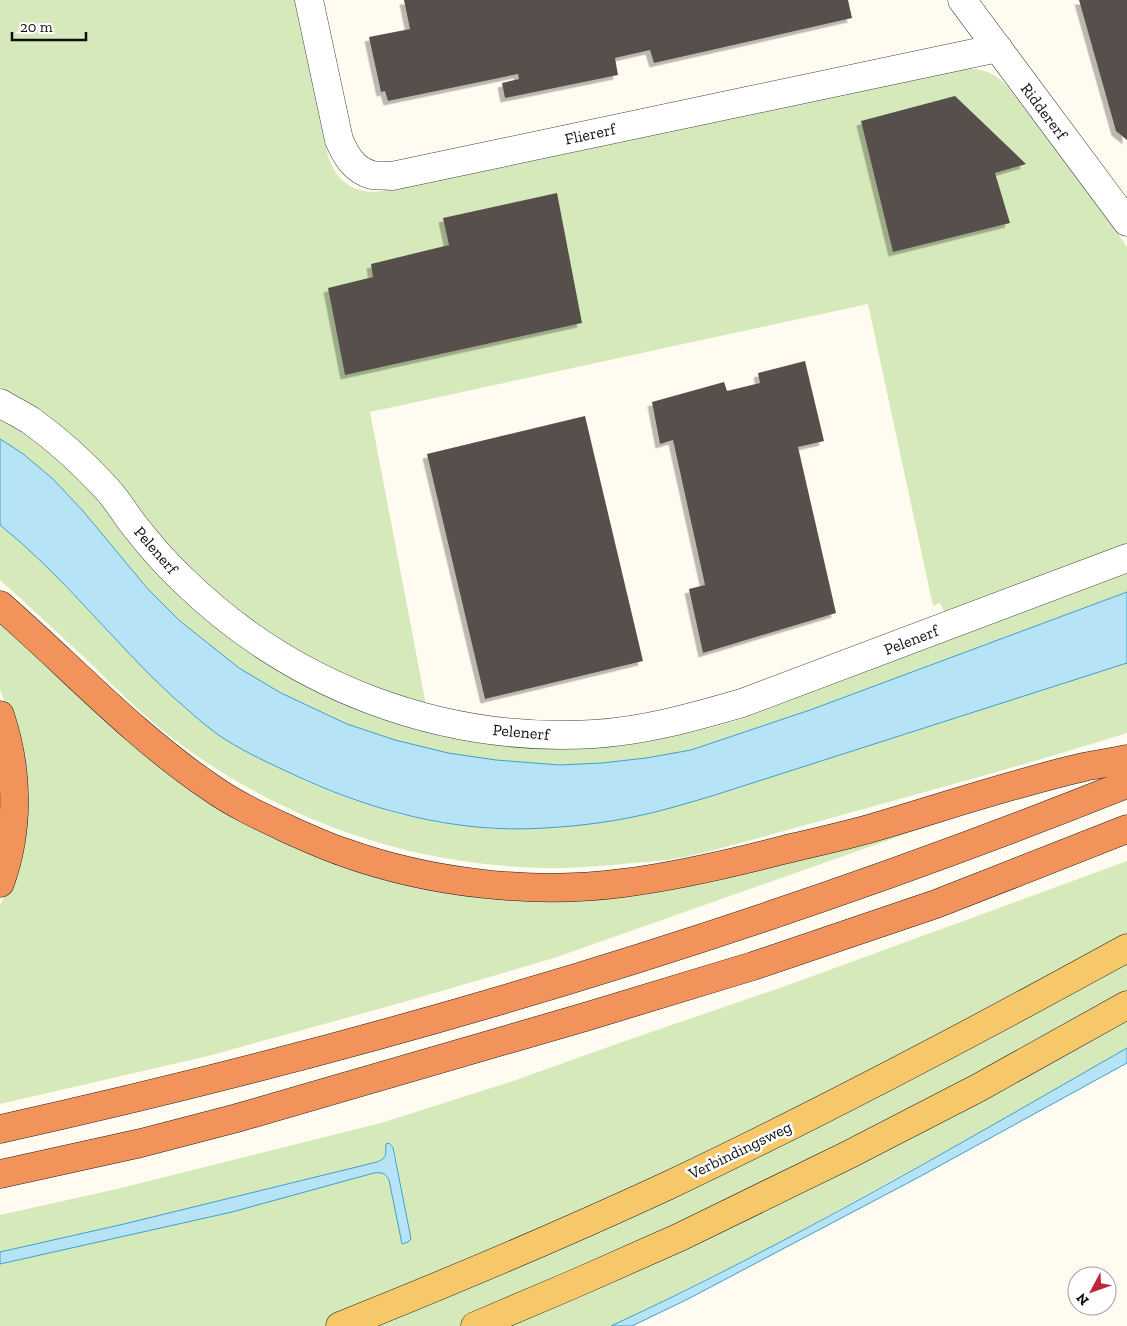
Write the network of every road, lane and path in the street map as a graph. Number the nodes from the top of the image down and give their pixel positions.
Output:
1 (309, 0) edge
2 (962, 0) edge
3 (998, 48) junction
4 (1127, 222) edge
5 (0, 403) edge
6 (1127, 558) edge
7 (0, 605) edge
8 (0, 715) edge
9 (1127, 759) edge
10 (1127, 784) edge
11 (1127, 829) edge
12 (0, 882) edge
13 (1127, 948) edge
14 (1127, 1005) edge
15 (0, 1129) edge
16 (0, 1174) edge
17 (340, 1326) edge
18 (475, 1326) edge

1 - 3 street, Fliererf
2 - 3 street, Riddererf
3 - 4 street, Riddererf
5 - 6 street, Pelenerf
7 - 9 highway
8 - 12 highway
10 - 15 highway
11 - 16 highway
13 - 17 main road, Verbindingsweg
14 - 18 main road

